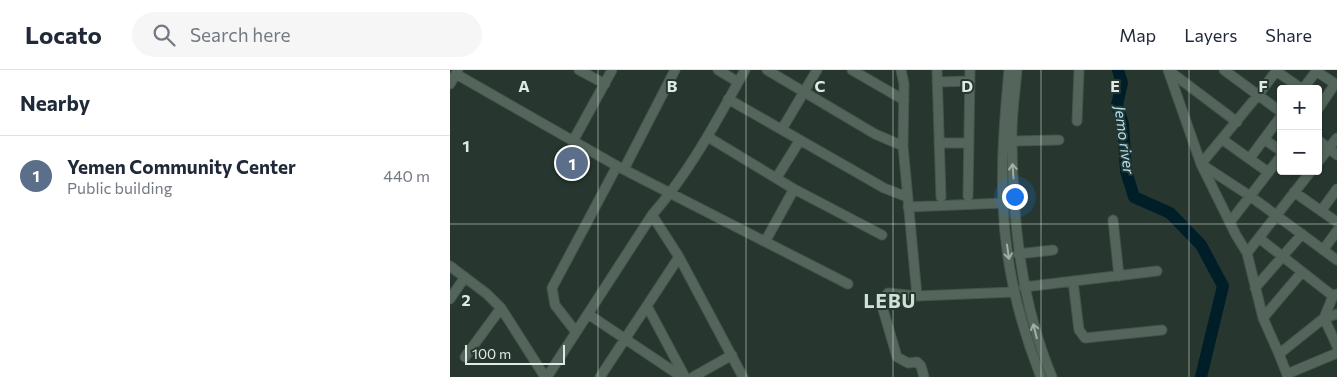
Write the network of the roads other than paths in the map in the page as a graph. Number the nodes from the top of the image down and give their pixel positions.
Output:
1 (579, 70) edge
2 (612, 70) edge
3 (675, 70) edge
4 (718, 70) edge
5 (745, 70) edge
6 (767, 70) edge
7 (817, 70) edge
8 (852, 70) edge
9 (901, 70) edge
10 (937, 70) edge
11 (970, 70) edge
12 (1008, 70) edge
13 (1017, 70) edge
14 (1079, 70) edge
15 (1224, 70) edge
16 (1276, 70) edge
17 (1317, 70) edge
18 (457, 72) edge
19 (1235, 73) edge
20 (738, 82) junction
21 (937, 82) junction
22 (970, 82) junction
23 (450, 84) edge
24 (605, 84) junction
25 (1336, 84) edge
26 (1297, 85) edge
27 (1305, 85) edge
28 (804, 93) junction
29 (1258, 95) junction
30 (728, 100) junction
31 (904, 100) junction
32 (1322, 101) edge
33 (1277, 111) edge
34 (1277, 120) edge
35 (1077, 121) dead end
36 (1236, 122) junction
37 (782, 129) junction
38 (708, 137) junction
39 (1337, 138) edge
40 (1264, 139) junction
41 (800, 140) junction
42 (1059, 140) dead end
43 (1223, 140) junction
44 (573, 141) junction
45 (1012, 141) junction
46 (938, 143) junction
47 (969, 143) junction
48 (1322, 143) edge
49 (903, 146) junction
50 (1277, 148) edge
51 (1329, 148) junction
52 (1337, 154) edge
53 (1322, 157) edge
54 (1250, 158) junction
55 (1277, 161) edge
56 (1202, 164) junction
57 (620, 167) junction
58 (1268, 172) junction
59 (1307, 175) edge
60 (778, 177) junction
61 (794, 189) junction
62 (1337, 190) edge
63 (672, 192) junction
64 (1294, 192) junction
65 (968, 196) dead end
66 (1250, 196) junction
67 (907, 197) junction
68 (941, 197) dead end
69 (1002, 204) junction
70 (908, 207) junction
71 (1321, 211) junction
72 (652, 215) junction
73 (1276, 215) junction
74 (1113, 220) dead end
75 (1230, 222) junction
76 (1337, 222) edge
77 (1337, 231) edge
78 (1302, 234) junction
79 (882, 235) dead end
80 (1259, 238) junction
81 (766, 240) junction
82 (1053, 250) dead end
83 (1323, 250) junction
84 (1247, 253) junction
85 (1018, 254) junction
86 (679, 257) junction
87 (1283, 258) junction
88 (1337, 260) edge
89 (450, 266) edge
90 (1157, 271) dead end
91 (1302, 272) junction
92 (1119, 276) junction
93 (465, 277) junction
94 (1074, 281) junction
95 (848, 284) dead end
96 (1024, 287) junction
97 (1255, 288) junction
98 (1014, 292) junction
99 (1335, 295) edge
100 (917, 296) junction
101 (450, 299) edge
102 (647, 306) junction
103 (501, 308) junction
104 (588, 314) junction
105 (1337, 314) edge
106 (1263, 318) junction
107 (1324, 318) junction
108 (1162, 330) dead end
109 (576, 332) junction
110 (625, 340) junction
111 (1337, 346) edge
112 (1337, 353) edge
113 (1279, 354) junction
114 (732, 355) junction
115 (465, 356) dead end
116 (1288, 376) edge
117 (546, 377) edge
118 (601, 377) edge
119 (683, 377) edge
120 (693, 377) edge
121 (743, 377) edge
122 (924, 377) edge
123 (1041, 377) edge
124 (1052, 377) edge

1 - 24 street
2 - 24 street
3 - 57 street
4 - 20 street
5 - 20 street
6 - 28 street
7 - 28 street
8 - 31 street
9 - 31 street
10 - 21 street
11 - 22 street
12 - 69 street
13 - 45 street
14 - 35 street
15 - 19 street
16 - 26 street
16 - 29 street
17 - 25 street
17 - 27 street
18 - 23 street
18 - 44 street
19 - 29 street
20 - 30 street
21 - 22 street
21 - 46 street
22 - 47 street
24 - 44 street
25 - 32 street
28 - 37 street
28 - 49 street
29 - 33 street
29 - 36 street
30 - 37 street
30 - 38 street
31 - 49 street
34 - 40 street
36 - 43 street
36 - 56 street
37 - 41 street
38 - 60 street
38 - 63 street
39 - 51 street
40 - 50 street
40 - 54 street
41 - 60 street
41 - 67 street
42 - 45 street
43 - 54 street
43 - 56 street
44 - 57 street
85 -> 45 street
46 - 47 street
46 - 68 street
47 - 65 street
48 - 51 street
49 - 67 street
51 - 52 street
51 - 53 street
54 - 58 street
55 - 58 street
56 - 66 street
56 - 75 street
57 - 63 street
57 - 109 street
58 - 66 street
59 - 64 street
60 - 61 street
61 - 79 street
61 - 81 street
62 - 71 street
63 - 72 street
63 - 81 street
64 - 71 street
64 - 73 street
66 - 73 street
66 - 75 street
67 - 70 street
69 - 70 street
69 -> 98 street
70 - 100 street
71 - 76 street
72 - 86 street
72 - 104 street
73 - 78 street
73 - 80 street
74 - 92 street
75 - 84 street
77 - 83 street
78 - 83 street
78 - 87 street
80 - 84 street
80 - 87 street
81 - 95 street
82 - 85 street
83 - 88 street
84 - 97 street
85 - 96 street
86 - 102 street
86 - 114 street
87 - 91 street
87 - 97 street
89 - 93 street
90 - 92 street
91 - 99 street
91 - 106 street
92 - 94 street
93 - 101 street
93 - 103 street
94 - 96 street
94 - 108 street
124 -> 96 street
97 - 106 street
98 - 100 street
98 - 123 street
99 - 107 street
100 - 122 street
102 - 110 street
102 - 119 street
103 - 115 street
103 - 117 street
104 - 109 street
104 - 110 street
105 - 107 street
106 - 113 street
107 - 111 street
107 - 113 street
109 - 117 street
110 - 118 street
110 - 119 street
112 - 116 street
113 - 116 street
114 - 120 street
114 - 121 street

